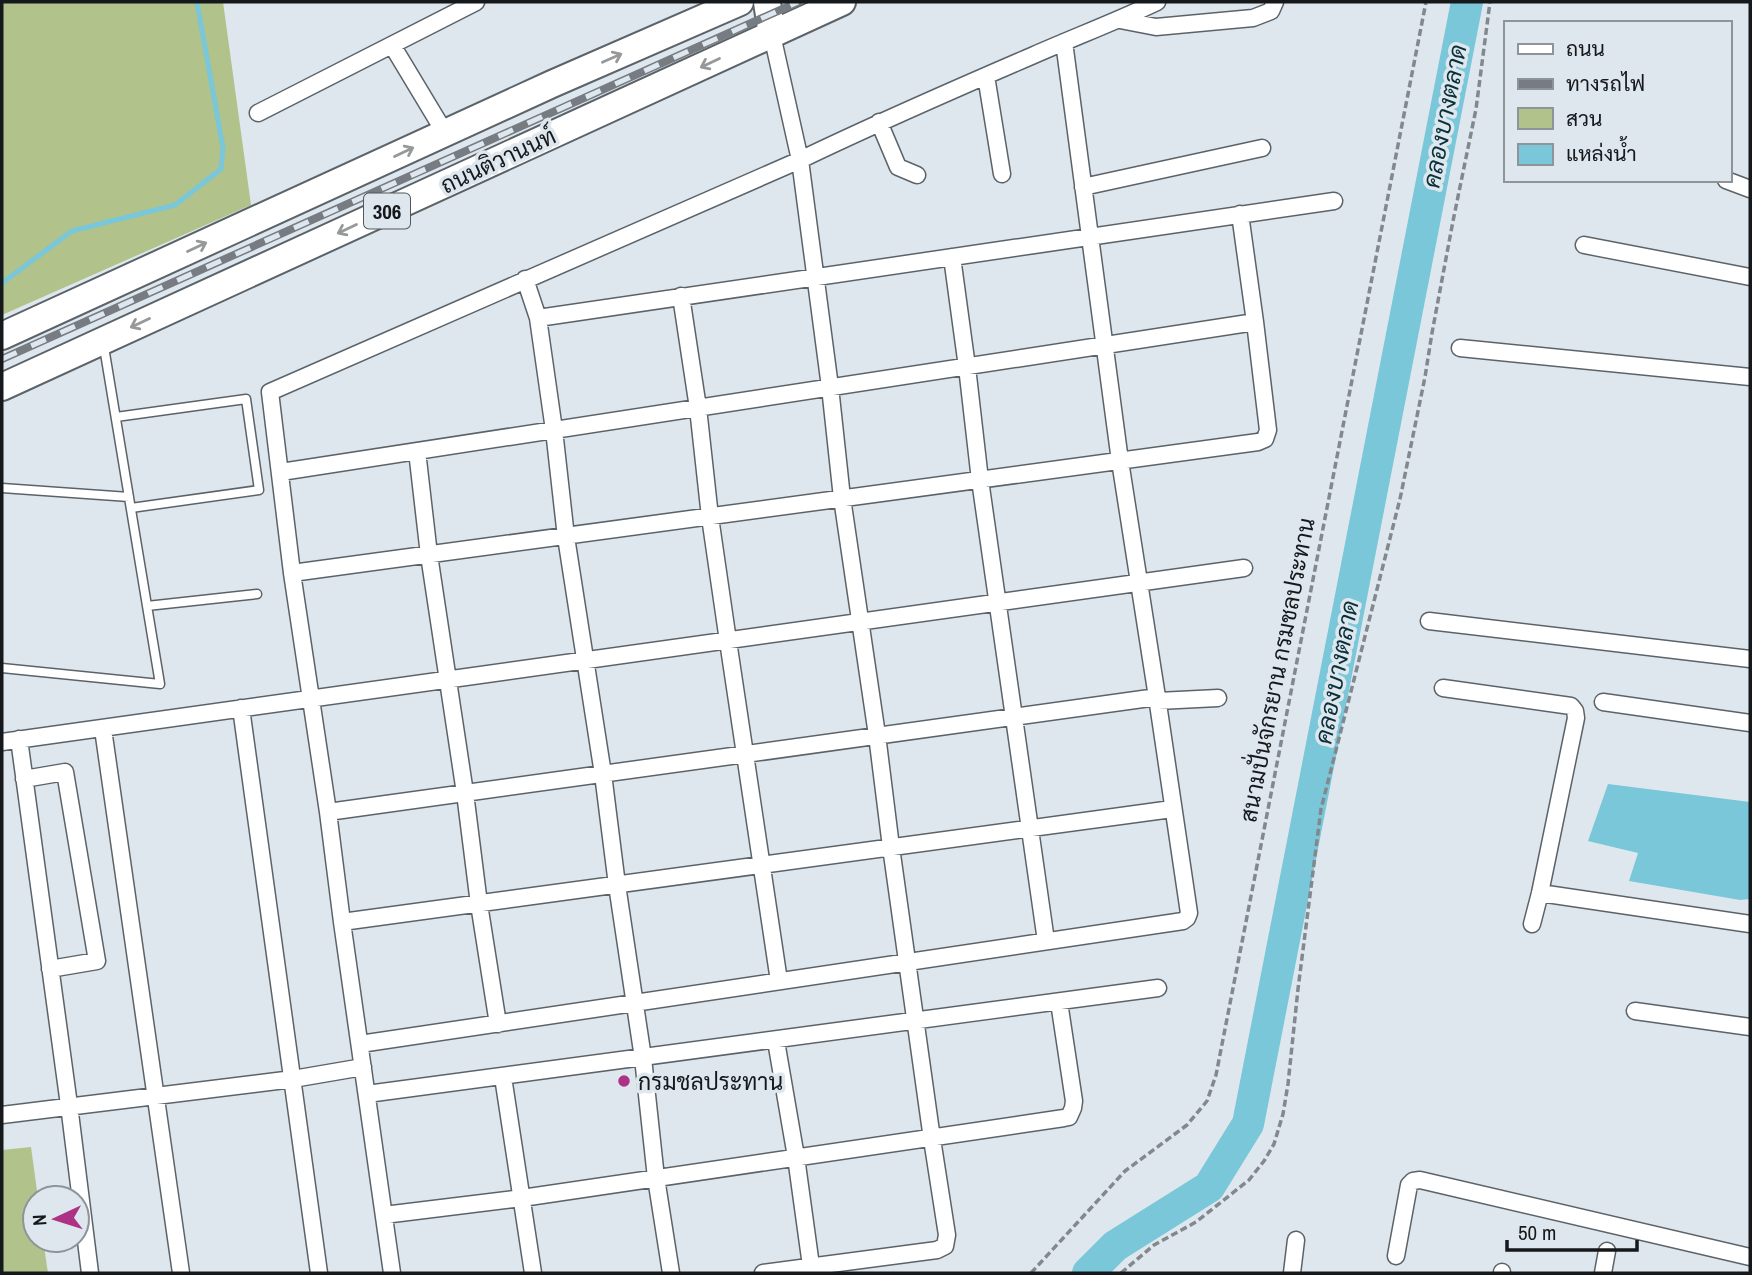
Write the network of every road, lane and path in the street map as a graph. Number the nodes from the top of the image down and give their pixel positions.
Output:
1 (476, 2) edge
2 (740, 2) edge
3 (766, 2) edge
4 (842, 2) edge
5 (1157, 2) edge
6 (1275, 2) edge
7 (1426, 2) edge
8 (1490, 2) edge
9 (1119, 20) junction
10 (772, 35) junction
11 (1064, 42) junction
12 (392, 45) junction
13 (986, 76) junction
14 (258, 113) dead end
15 (879, 122) junction
16 (445, 133) junction
17 (1262, 148) dead end
18 (800, 160) junction
19 (1002, 174) dead end
20 (917, 175) dead end
21 (1731, 182) edge
22 (1083, 187) junction
23 (1750, 189) edge
24 (1334, 201) dead end
25 (1240, 215) junction
26 (1089, 237) junction
27 (1584, 245) dead end
28 (952, 257) junction
29 (815, 276) junction
30 (1750, 278) edge
31 (525, 279) junction
32 (681, 296) junction
33 (538, 318) junction
34 (1255, 322) junction
35 (2, 336) edge
36 (103, 340) junction
37 (1106, 345) junction
38 (1460, 348) dead end
39 (968, 367) junction
40 (1750, 377) edge
41 (2, 387) edge
42 (830, 387) junction
43 (698, 408) junction
44 (116, 417) junction
45 (554, 430) junction
46 (417, 451) junction
47 (1120, 461) junction
48 (281, 472) junction
49 (980, 480) junction
50 (2, 488) edge
51 (129, 497) junction
52 (842, 498) junction
53 (131, 508) junction
54 (710, 517) junction
55 (566, 537) junction
56 (429, 555) junction
57 (1244, 568) dead end
58 (292, 573) junction
59 (1139, 583) junction
60 (257, 594) dead end
61 (998, 603) junction
62 (147, 606) junction
63 (861, 621) junction
64 (1429, 621) dead end
65 (728, 640) junction
66 (1750, 659) edge
67 (585, 661) junction
68 (2, 668) edge
69 (448, 680) junction
70 (1443, 688) dead end
71 (1218, 698) dead end
72 (311, 699) junction
73 (1157, 699) junction
74 (1604, 702) dead end
75 (241, 708) junction
76 (1015, 717) junction
77 (1750, 723) edge
78 (103, 729) junction
79 (877, 735) junction
80 (19, 740) junction
81 (2, 742) edge
82 (746, 754) junction
83 (603, 774) junction
84 (24, 779) junction
85 (465, 793) junction
86 (1172, 809) junction
87 (328, 812) junction
88 (1029, 829) junction
89 (891, 847) junction
90 (761, 865) junction
91 (617, 885) junction
92 (1540, 893) junction
93 (479, 904) junction
94 (342, 922) junction
95 (1532, 924) dead end
96 (1750, 924) edge
97 (1046, 941) junction
98 (908, 961) junction
99 (50, 969) junction
100 (779, 981) junction
101 (1158, 988) dead end
102 (1059, 1002) junction
103 (635, 1003) junction
104 (1635, 1011) dead end
105 (915, 1021) junction
106 (498, 1024) junction
107 (1750, 1027) edge
108 (776, 1041) junction
109 (360, 1044) junction
110 (643, 1058) junction
111 (363, 1067) junction
112 (503, 1077) junction
113 (292, 1079) junction
114 (367, 1094) junction
115 (156, 1096) junction
116 (69, 1105) junction
117 (2, 1115) edge
118 (932, 1139) junction
119 (796, 1157) junction
120 (656, 1178) junction
121 (523, 1198) junction
122 (384, 1215) junction
123 (1296, 1240) dead end
124 (1607, 1251) dead end
125 (1396, 1256) dead end
126 (1750, 1257) edge
127 (812, 1270) edge
128 (90, 1273) edge
129 (181, 1273) edge
130 (320, 1273) edge
131 (392, 1273) edge
132 (533, 1273) edge
133 (671, 1273) edge
134 (763, 1273) edge
135 (1031, 1273) edge
136 (1121, 1273) edge
137 (1292, 1273) edge
138 (1603, 1273) edge

1 - 12 street
16 -> 2 main road, ถนนติวานนท์ / 306
3 - 10 main road
4 - 10 main road, ถนนติวานนท์ / 306
5 - 9 street
6 - 9 street
7 - 135 path, สนามปั่นจักรยาน กรมชลประทาน
8 - 136 path
9 - 11 street
10 - 18 street
10 -> 36 main road, ถนนติวานนท์ / 306
11 - 13 street
11 - 22 street
12 - 14 street
12 - 16 street
13 - 15 street
13 - 19 street
15 - 18 street
15 - 20 street
35 -> 16 main road, ถนนติวานนท์ / 306
17 - 22 street
18 - 29 street
18 - 31 street
21 - 23 street
22 - 26 street
24 - 25 street
25 - 26 street
25 - 34 street
26 - 28 street
26 - 37 street
27 - 30 street
28 - 29 street
28 - 39 street
29 - 32 street
29 - 42 street
31 - 33 street
31 - 48 street
32 - 33 street
32 - 43 street
33 - 45 street
34 - 37 street
34 - 47 street
36 - 41 main road, ถนนติวานนท์ / 306
36 - 44 lane
37 - 39 street
37 - 47 street
38 - 40 street
39 - 42 street
39 - 49 street
42 - 43 street
42 - 52 street
43 - 45 street
43 - 54 street
44 - 51 lane
44 - 53 lane
45 - 46 street
45 - 55 street
46 - 48 street
46 - 56 street
47 - 49 street
47 - 59 street
48 - 58 street
49 - 52 street
49 - 61 street
50 - 51 lane
51 - 53 lane
52 - 54 street
52 - 63 street
53 - 62 lane
54 - 55 street
54 - 65 street
55 - 56 street
55 - 67 street
56 - 58 street
56 - 69 street
57 - 59 street
58 - 72 street
59 - 61 street
59 - 73 street
60 - 62 lane
61 - 63 street
61 - 76 street
62 - 68 lane
63 - 65 street
63 - 79 street
64 - 66 street
65 - 67 street
65 - 82 street
67 - 69 street
67 - 83 street
69 - 72 street
69 - 85 street
70 - 92 street
71 - 73 street
72 - 75 street
72 - 87 street
73 - 76 street
73 - 86 street
74 - 77 street
75 - 78 street
75 - 113 street
76 - 79 street
76 - 88 street
78 - 80 street
78 - 115 street
79 - 82 street
79 - 89 street
80 - 81 street
80 - 84 street
82 - 83 street
82 - 90 street
83 - 85 street
83 - 91 street
84 - 99 street
84 - 99 street
85 - 87 street
85 - 93 street
86 - 88 street
86 - 97 street
87 - 94 street
88 - 89 street
88 - 97 street
89 - 90 street
89 - 98 street
90 - 91 street
90 - 100 street
91 - 93 street
91 - 103 street
92 - 95 street
92 - 96 street
93 - 94 street
93 - 106 street
94 - 109 street
97 - 98 street
98 - 100 street
98 - 105 street
99 - 116 street
100 - 103 street
101 - 102 street
102 - 105 street
102 - 118 street
103 - 106 street
103 - 110 street
104 - 107 street
105 - 108 street
105 - 118 street
106 - 109 street
108 - 110 street
108 - 119 street
109 - 111 street
110 - 112 street
110 - 120 street
111 - 113 street
111 - 114 street
112 - 114 street
112 - 121 street
113 - 115 street
113 - 130 street
114 - 122 street
115 - 116 street
115 - 129 street
116 - 117 street
116 - 128 street
118 - 119 street
118 - 127 street
119 - 120 street
119 - 127 street
120 - 121 street
120 - 133 street
121 - 122 street
121 - 132 street
122 - 131 street
123 - 137 street
124 - 138 street
125 - 126 street
127 - 134 street

